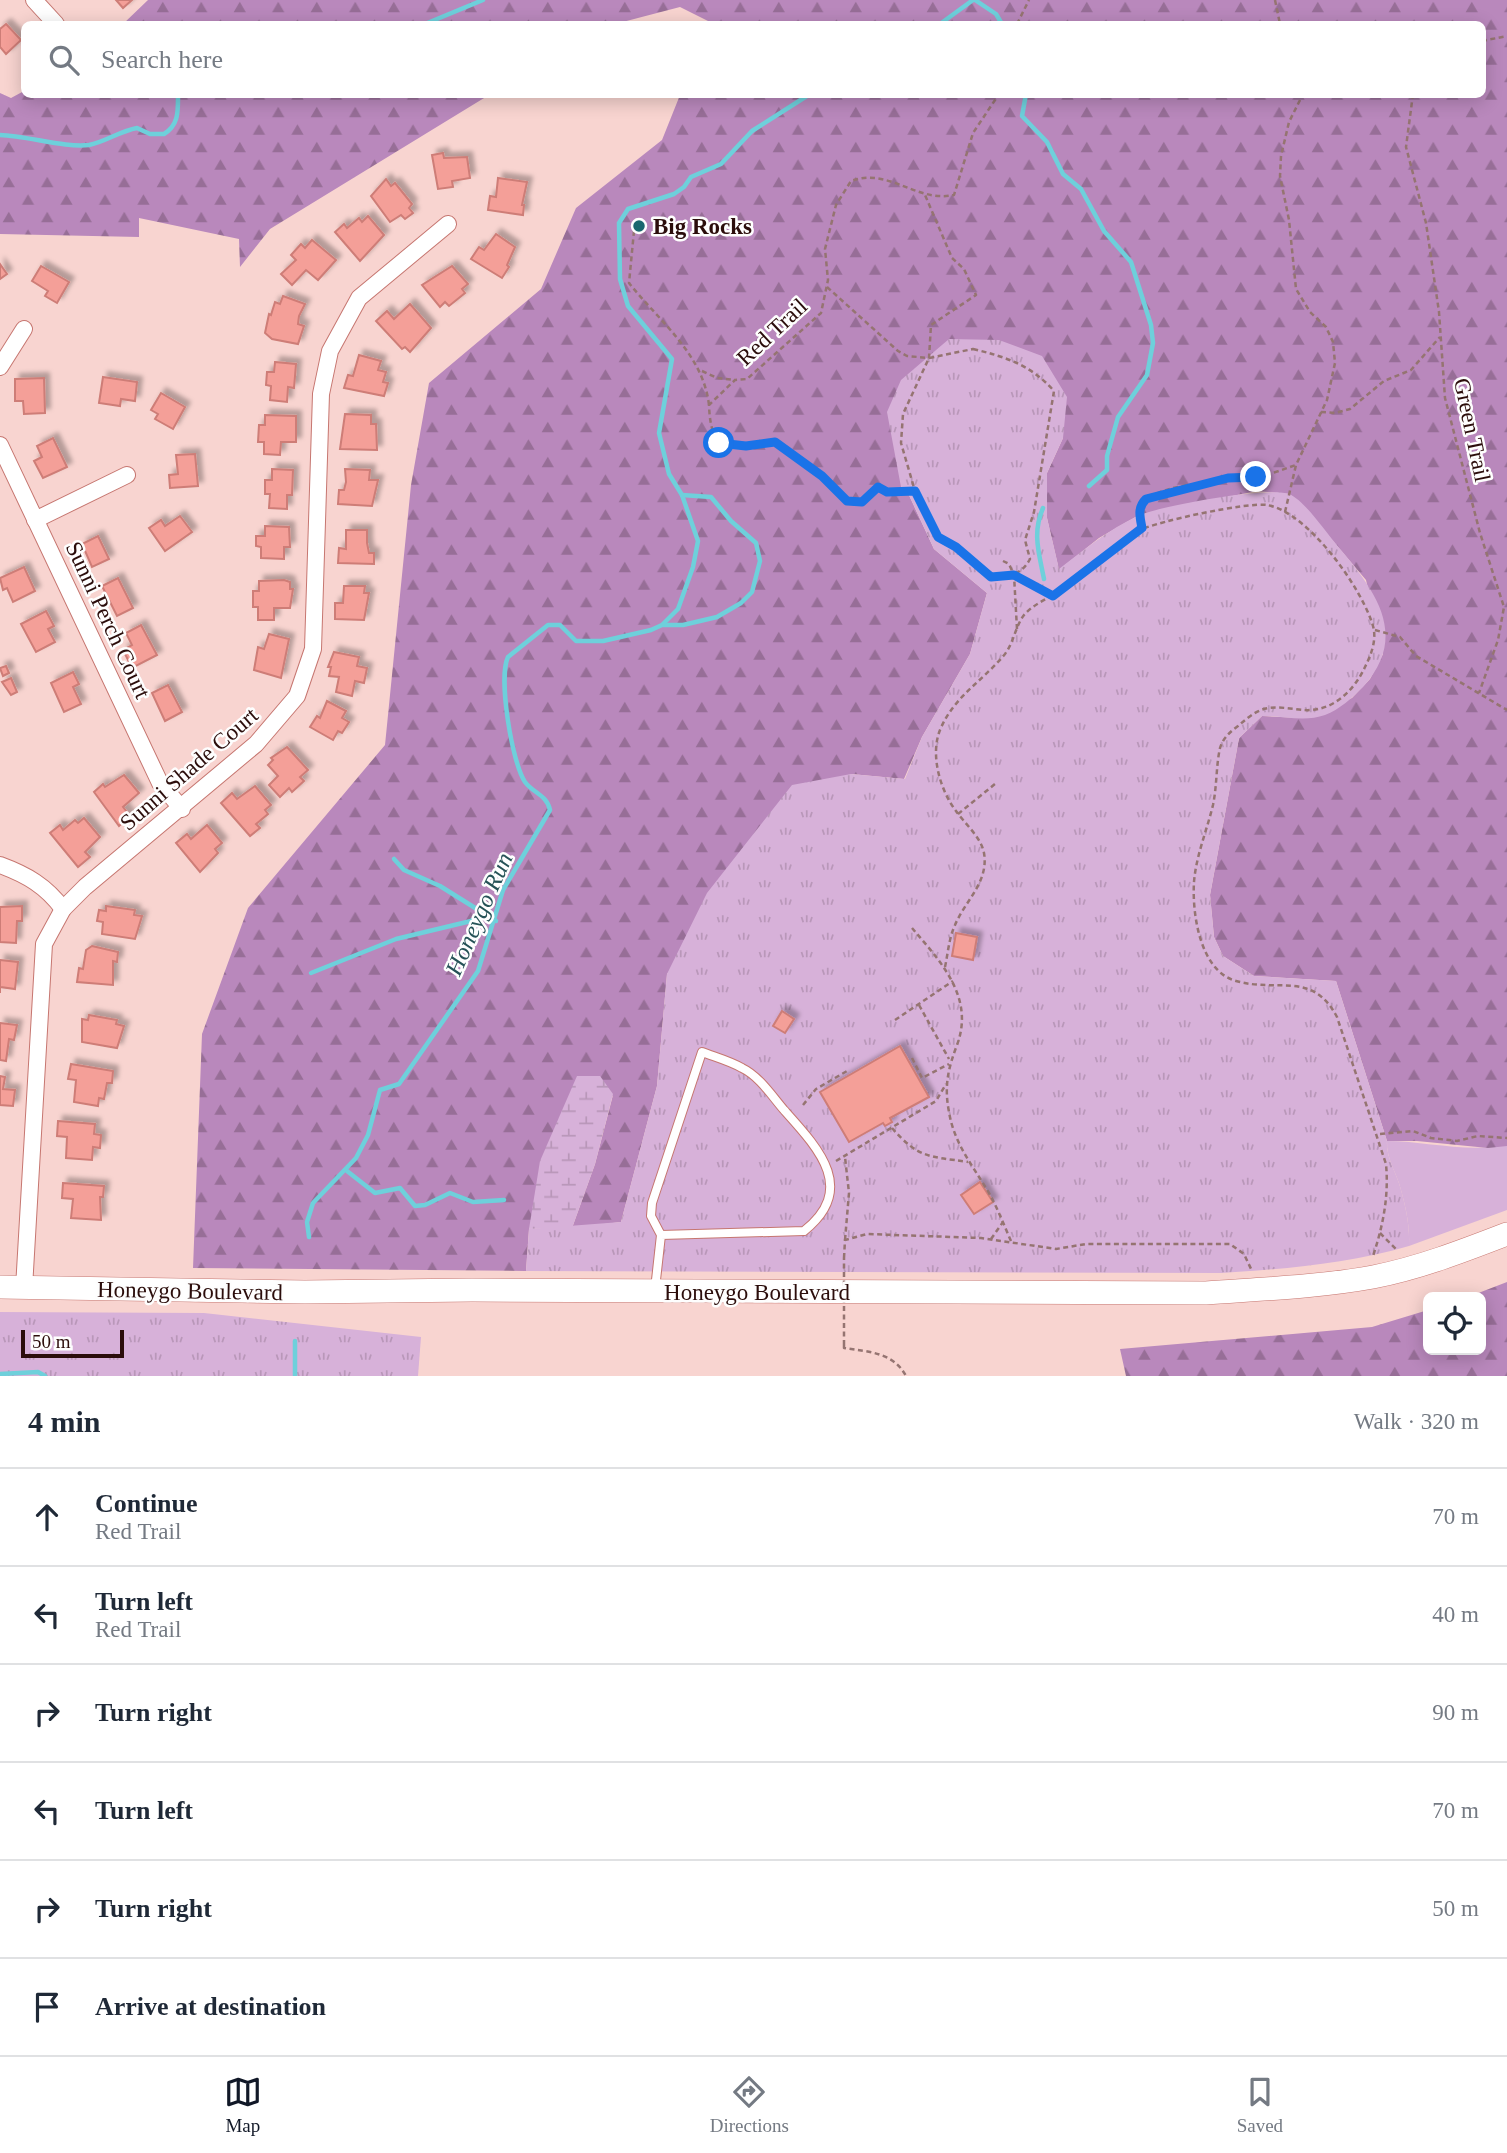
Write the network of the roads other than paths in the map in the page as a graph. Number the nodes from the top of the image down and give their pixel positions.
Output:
1 (34, 0) edge
2 (53, 21) edge
3 (448, 224) dead end
4 (24, 329) dead end
5 (0, 367) edge
6 (0, 445) edge
7 (127, 475) dead end
8 (35, 520) junction
9 (182, 809) junction
10 (0, 865) edge
11 (63, 909) junction
12 (1507, 1234) edge
13 (661, 1235) junction
14 (0, 1287) edge
15 (24, 1289) junction
16 (655, 1292) junction

1 - 2 street
3 - 9 street, Sunni Shade Court
4 - 5 street
6 - 8 street, Sunni Perch Court
7 - 8 street
8 - 9 street, Sunni Perch Court
9 - 11 street, Sunni Shade Court
10 - 11 street
11 - 15 street, Sunni Shade Court
12 - 16 main road, Honeygo Boulevard
13 - 13 lane
13 - 16 lane
14 - 15 main road, Honeygo Boulevard
15 - 16 main road, Honeygo Boulevard

